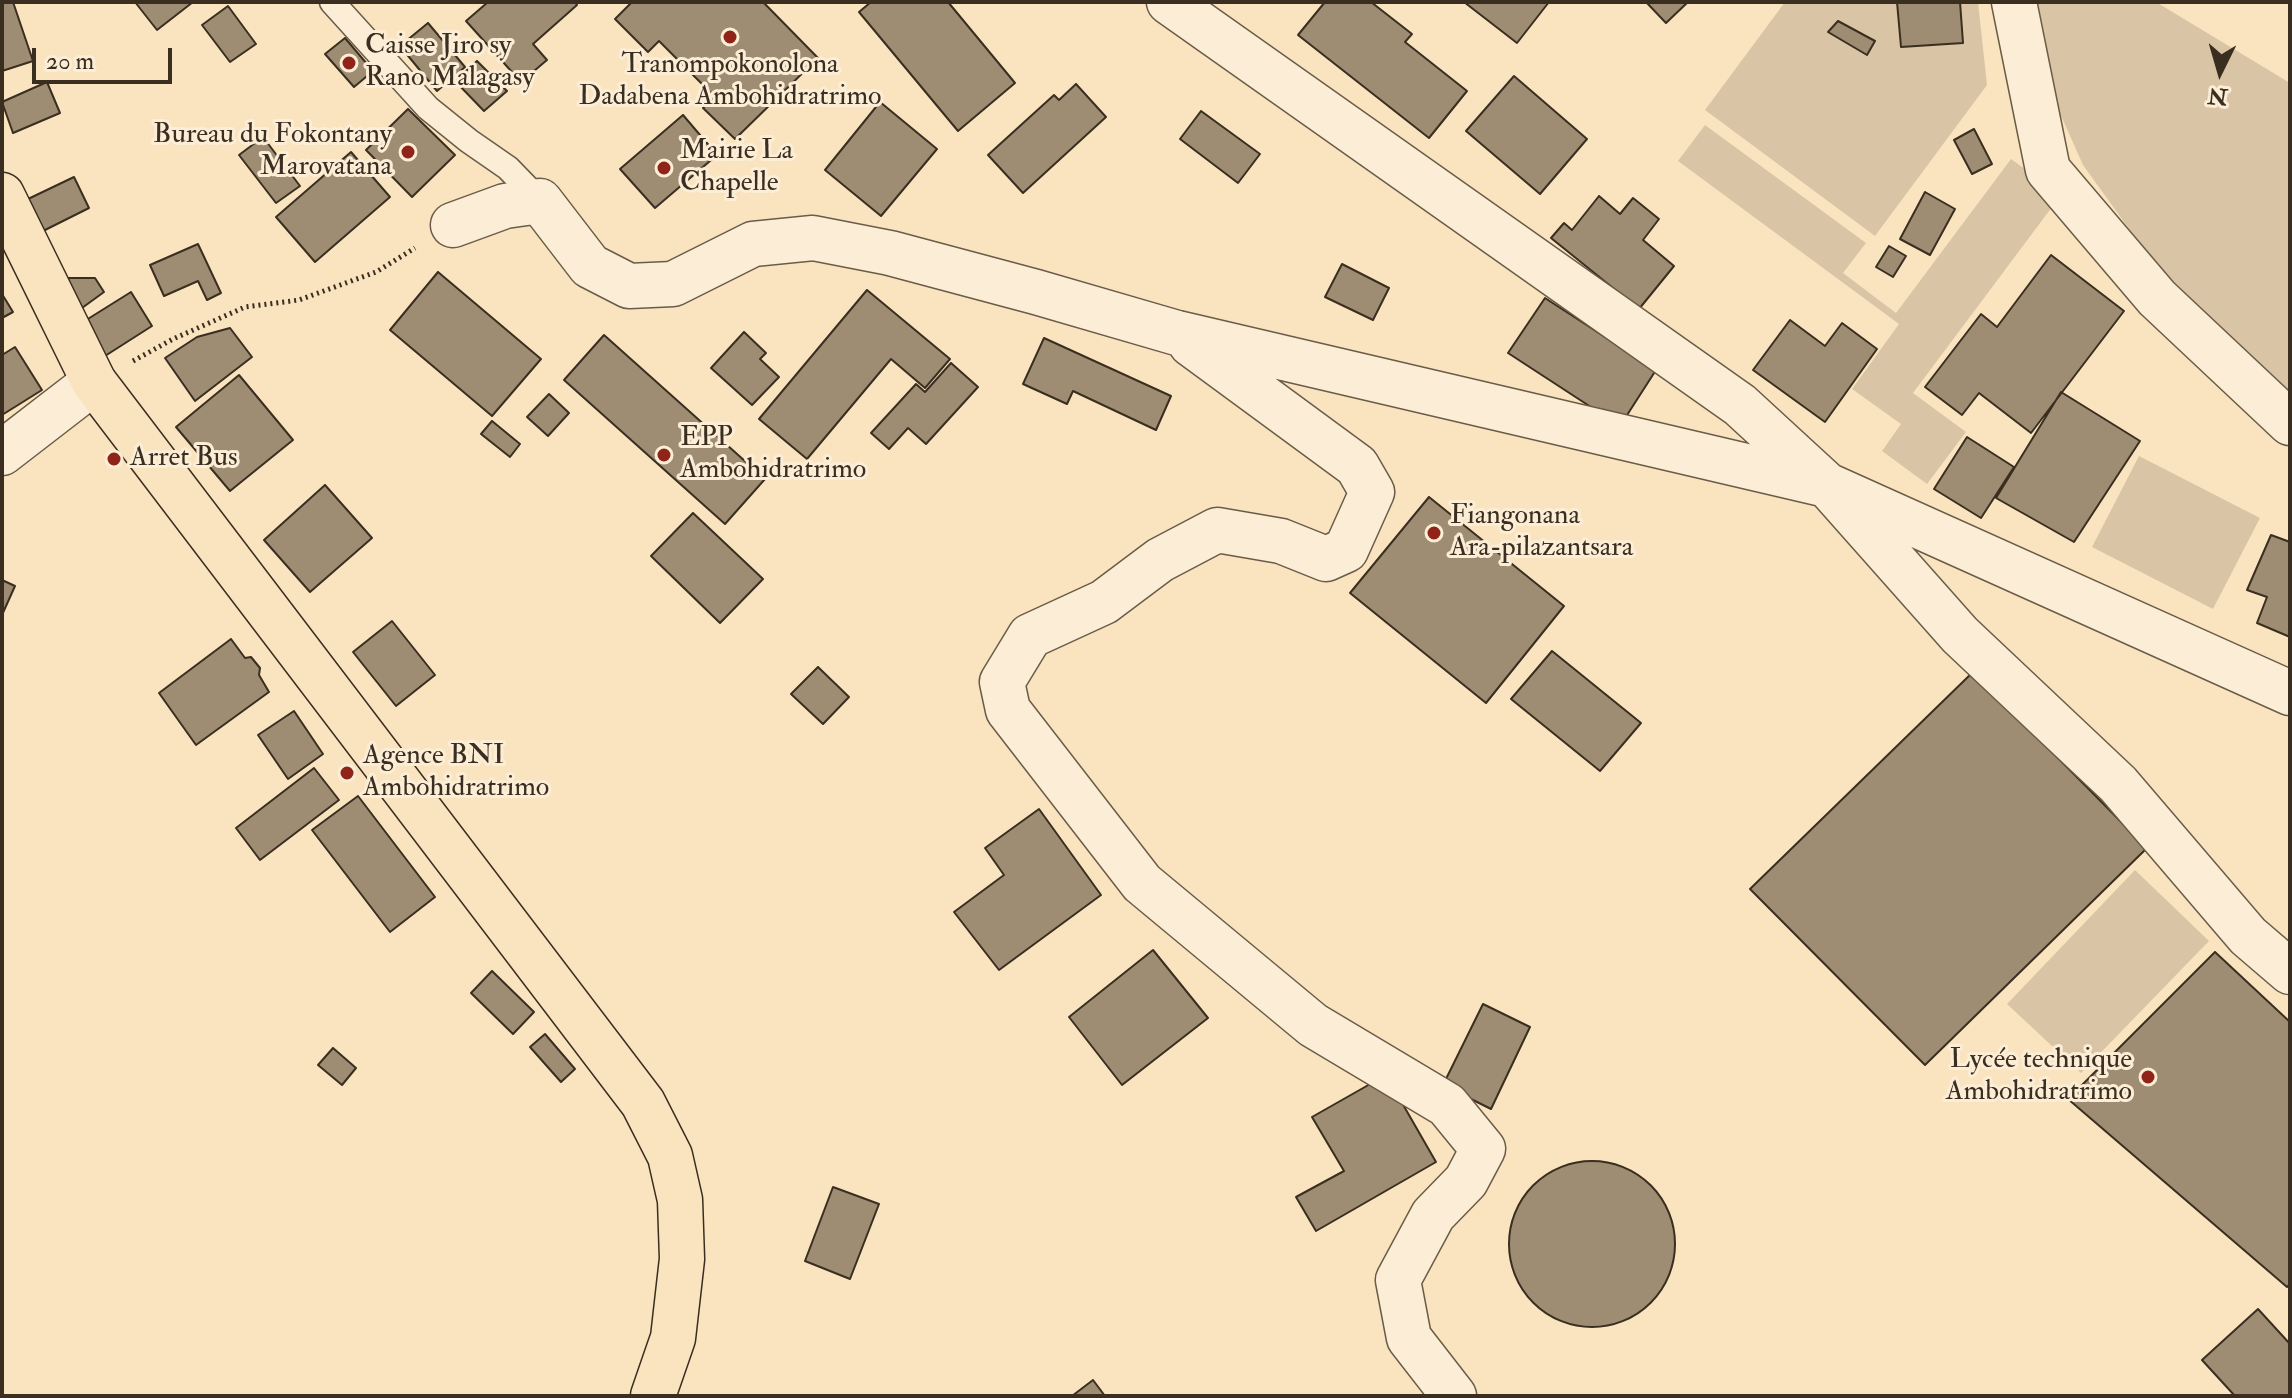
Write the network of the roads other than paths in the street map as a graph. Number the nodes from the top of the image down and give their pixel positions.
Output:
1 (332, 2) edge
2 (1169, 2) edge
3 (2014, 2) edge
4 (2, 195) edge
5 (540, 201) junction
6 (453, 225) road end
7 (1177, 333) junction
8 (94, 382) junction
9 (2290, 423) edge
10 (2, 453) edge
11 (1827, 485) junction
12 (2290, 693) edge
13 (2290, 972) edge
14 (653, 1396) edge
15 (1454, 1396) edge

1 - 5 lane
2 - 11 street
3 - 9 street
4 - 8 main road
5 - 6 street
5 - 7 street
7 - 11 street
7 - 15 street
8 - 10 street
8 - 14 main road
11 - 12 street
11 - 13 street

